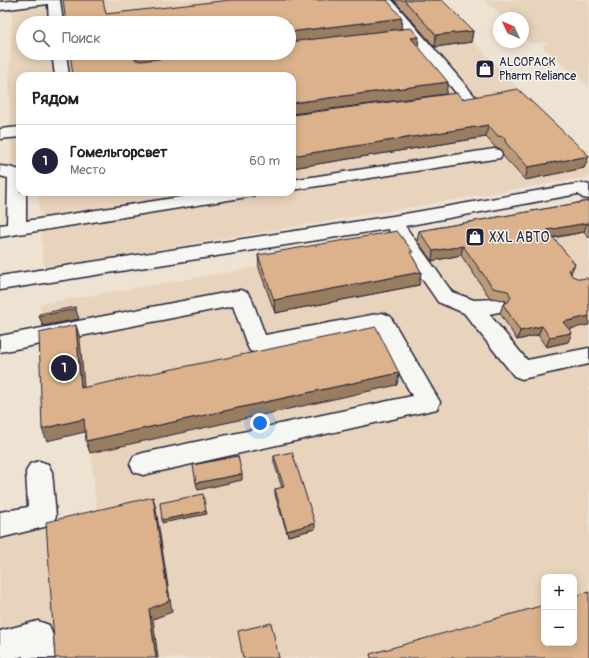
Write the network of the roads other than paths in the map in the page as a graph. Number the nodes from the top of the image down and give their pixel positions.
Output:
1 (53, 0) edge
2 (385, 0) edge
3 (0, 6) edge
4 (55, 16) edge
5 (413, 33) junction
6 (398, 35) edge
7 (60, 60) edge
8 (61, 72) edge
9 (414, 104) edge
10 (16, 132) edge
11 (0, 134) edge
12 (494, 154) dead end
13 (0, 171) edge
14 (16, 176) edge
15 (16, 183) edge
16 (296, 184) edge
17 (589, 194) edge
18 (222, 196) edge
19 (393, 222) junction
20 (8, 230) edge
21 (0, 283) edge
22 (496, 306) dead end
23 (472, 308) junction
24 (0, 344) edge
25 (589, 356) edge
26 (143, 464) dead end
27 (39, 472) dead end
28 (0, 525) edge
29 (0, 647) edge
30 (38, 658) edge

1 - 3 lane
1 - 4 lane
2 - 5 lane
5 - 6 lane
5 - 9 lane
7 - 8 lane
10 - 11 lane
12 - 16 lane
13 - 14 lane
15 - 20 lane
17 - 19 lane
18 - 20 lane
19 - 21 lane
19 - 23 lane
22 - 23 lane
23 - 25 lane
24 - 26 lane
27 - 28 lane
29 - 30 lane

